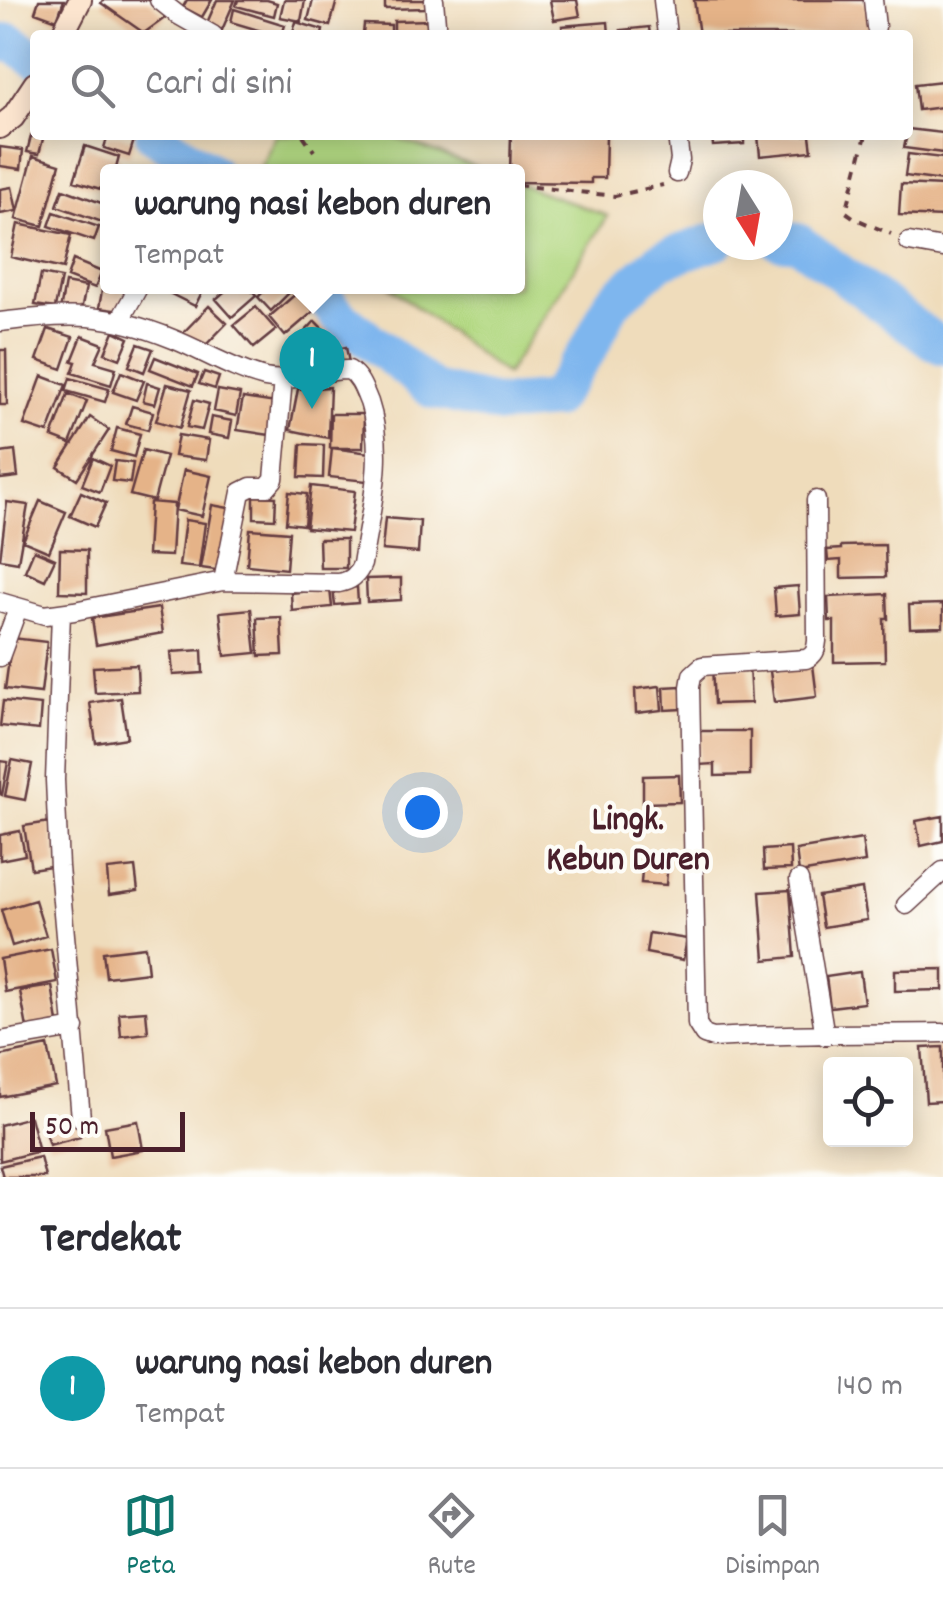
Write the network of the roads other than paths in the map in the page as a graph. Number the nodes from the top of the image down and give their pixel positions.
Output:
1 (80, 0) edge
2 (159, 0) edge
3 (434, 0) edge
4 (663, 0) edge
5 (873, 0) edge
6 (876, 27) dead end
7 (65, 30) edge
8 (204, 30) edge
9 (437, 30) edge
10 (666, 30) edge
11 (30, 92) edge
12 (0, 126) edge
13 (678, 140) edge
14 (677, 173) road end
15 (910, 242) road end
16 (943, 248) edge
17 (135, 294) edge
18 (120, 320) junction
19 (0, 322) edge
20 (283, 379) junction
21 (816, 500) dead end
22 (223, 582) junction
23 (9, 605) edge
24 (61, 613) junction
25 (0, 657) edge
26 (943, 871) edge
27 (799, 880) dead end
28 (906, 905) dead end
29 (75, 1028) junction
30 (943, 1032) edge
31 (824, 1036) junction
32 (0, 1041) edge
33 (81, 1118) dead end

1 - 7 street
2 - 8 street
3 - 9 street
4 - 10 street
5 - 6 street
11 - 12 street
13 - 14 street
15 - 16 street
17 - 18 street
18 - 19 street
18 - 20 street
20 - 22 street
20 - 22 street
21 - 31 street
22 - 24 street
23 - 24 street
23 - 25 street
24 - 29 street
26 - 28 street
27 - 31 street
29 - 32 street
29 - 33 street
30 - 31 street

